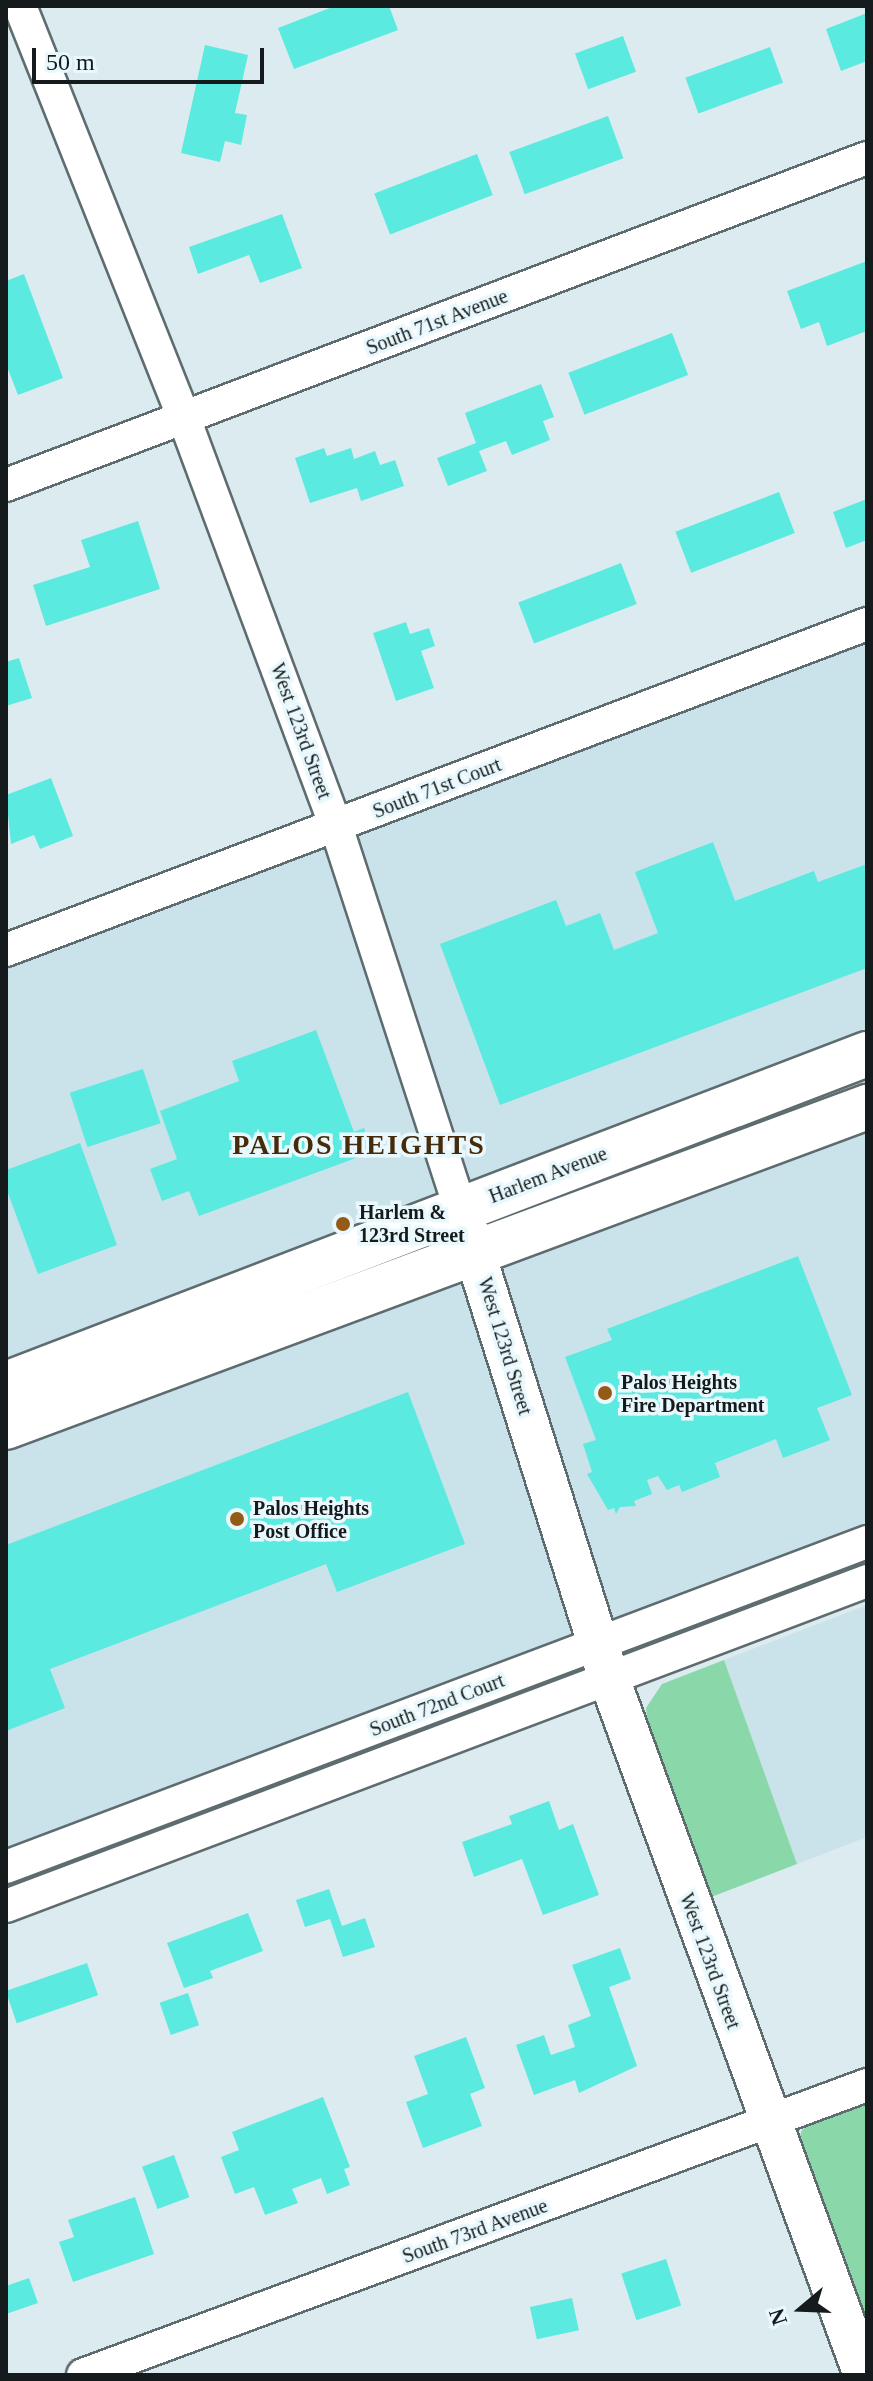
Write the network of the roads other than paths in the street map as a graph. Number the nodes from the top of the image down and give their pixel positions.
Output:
1 (24, 12) edge
2 (867, 158) edge
3 (184, 418) junction
4 (6, 485) edge
5 (867, 624) edge
6 (336, 826) junction
7 (6, 950) edge
8 (867, 1054) edge
9 (867, 1107) edge
10 (460, 1208) junction
11 (475, 1250) junction
12 (6, 1384) edge
13 (6, 1427) edge
14 (867, 1542) edge
15 (867, 1581) edge
16 (604, 1663) junction
17 (6, 1867) edge
18 (6, 1906) edge
19 (867, 2085) edge
20 (768, 2123) junction
21 (83, 2375) edge
22 (864, 2375) edge

1 - 3 street, West 123rd Street
2 - 3 street, South 71st Avenue
3 - 4 street, South 71st Avenue
3 - 6 street, West 123rd Street
5 - 6 street, South 71st Court
6 - 7 street, South 71st Court
6 - 10 street, West 123rd Street
8 - 10 main road, Harlem Avenue
9 - 11 main road
10 - 11 street, West 123rd Street
10 - 12 main road, Harlem Avenue
11 - 13 main road
11 - 16 street, West 123rd Street
14 - 16 street, South 72nd Court
15 - 16 street, South 72nd Court
16 - 17 street, South 72nd Court
16 - 18 street, South 72nd Court
16 - 20 street, West 123rd Street
19 - 20 street, South 73rd Avenue
20 - 21 street, South 73rd Avenue
20 - 22 street, West 123rd Street

